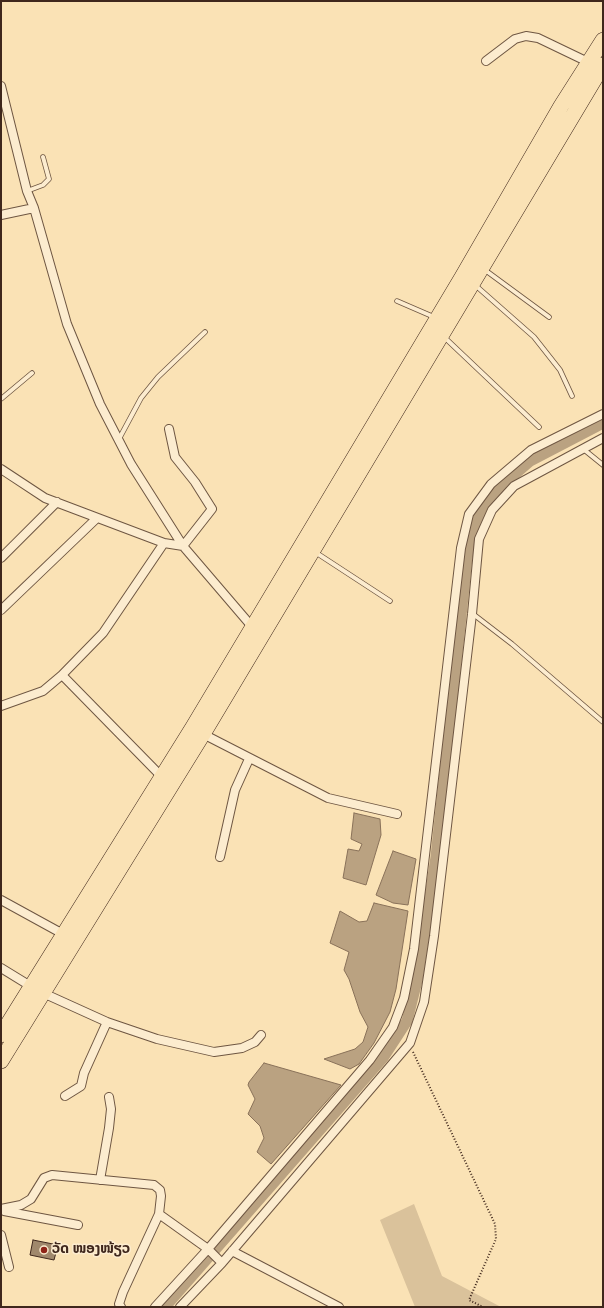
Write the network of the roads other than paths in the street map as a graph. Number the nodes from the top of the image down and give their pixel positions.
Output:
1 (603, 40) edge
2 (486, 61) dead end
3 (596, 64) edge
4 (1, 86) edge
5 (43, 157) dead end
6 (27, 191) junction
7 (34, 208) junction
8 (1, 215) edge
9 (483, 268) junction
10 (473, 284) junction
11 (397, 301) dead end
12 (549, 317) dead end
13 (436, 318) junction
14 (205, 332) dead end
15 (442, 335) junction
16 (32, 373) dead end
17 (572, 396) dead end
18 (1, 399) edge
19 (603, 414) edge
20 (539, 427) dead end
21 (170, 429) dead end
22 (603, 438) edge
23 (118, 440) junction
24 (582, 448) junction
25 (603, 465) edge
26 (1, 469) edge
27 (57, 502) junction
28 (97, 518) junction
29 (164, 544) junction
30 (183, 546) junction
31 (313, 551) junction
32 (1, 558) edge
33 (390, 602) dead end
34 (1, 610) edge
35 (472, 614) junction
36 (256, 631) junction
37 (62, 675) junction
38 (1, 706) edge
39 (603, 722) edge
40 (203, 734) junction
41 (249, 759) junction
42 (161, 776) junction
43 (397, 814) dead end
44 (220, 857) dead end
45 (1, 900) edge
46 (63, 934) junction
47 (1, 968) edge
48 (37, 990) junction
49 (107, 1022) junction
50 (1, 1035) edge
51 (261, 1035) dead end
52 (1, 1060) edge
53 (65, 1096) dead end
54 (109, 1097) dead end
55 (100, 1180) junction
56 (1, 1210) edge
57 (159, 1214) junction
58 (78, 1226) dead end
59 (1, 1235) edge
60 (209, 1250) junction
61 (232, 1252) junction
62 (220, 1261) junction
63 (9, 1267) dead end
64 (121, 1307) edge
65 (155, 1307) edge
66 (180, 1307) edge
67 (339, 1307) edge

1 - 3 highway
2 - 3 street
3 - 9 highway
3 - 13 highway
4 - 6 street
5 - 6 lane
6 - 7 street
7 - 8 street
7 - 23 street
9 - 10 highway
9 - 12 lane
10 - 15 highway
10 - 17 lane
11 - 13 lane
13 - 36 highway
14 - 23 lane
15 - 20 lane
15 - 31 highway
16 - 18 lane
19 - 60 street
21 - 30 street
22 - 24 street
23 - 30 street
24 - 25 lane
24 - 35 street
26 - 27 street
27 - 28 street
27 - 32 street
28 - 29 street
28 - 34 street
29 - 30 street
29 - 37 street
30 - 36 street
31 - 33 lane
31 - 36 highway
35 - 39 lane
35 - 61 street
36 - 40 highway
36 - 42 highway
37 - 38 street
37 - 42 street
40 - 41 street
40 - 48 highway
41 - 43 street
41 - 44 street
42 - 46 highway
45 - 46 street
46 - 48 highway
47 - 48 street
48 - 49 street
48 - 50 highway
48 - 52 highway
49 - 51 street
49 - 53 street
54 - 55 street
55 - 56 street
55 - 57 street
56 - 58 street
57 - 60 street
57 - 64 street
59 - 63 street
60 - 62 street
60 - 65 street
61 - 62 street
61 - 67 street
62 - 66 street

